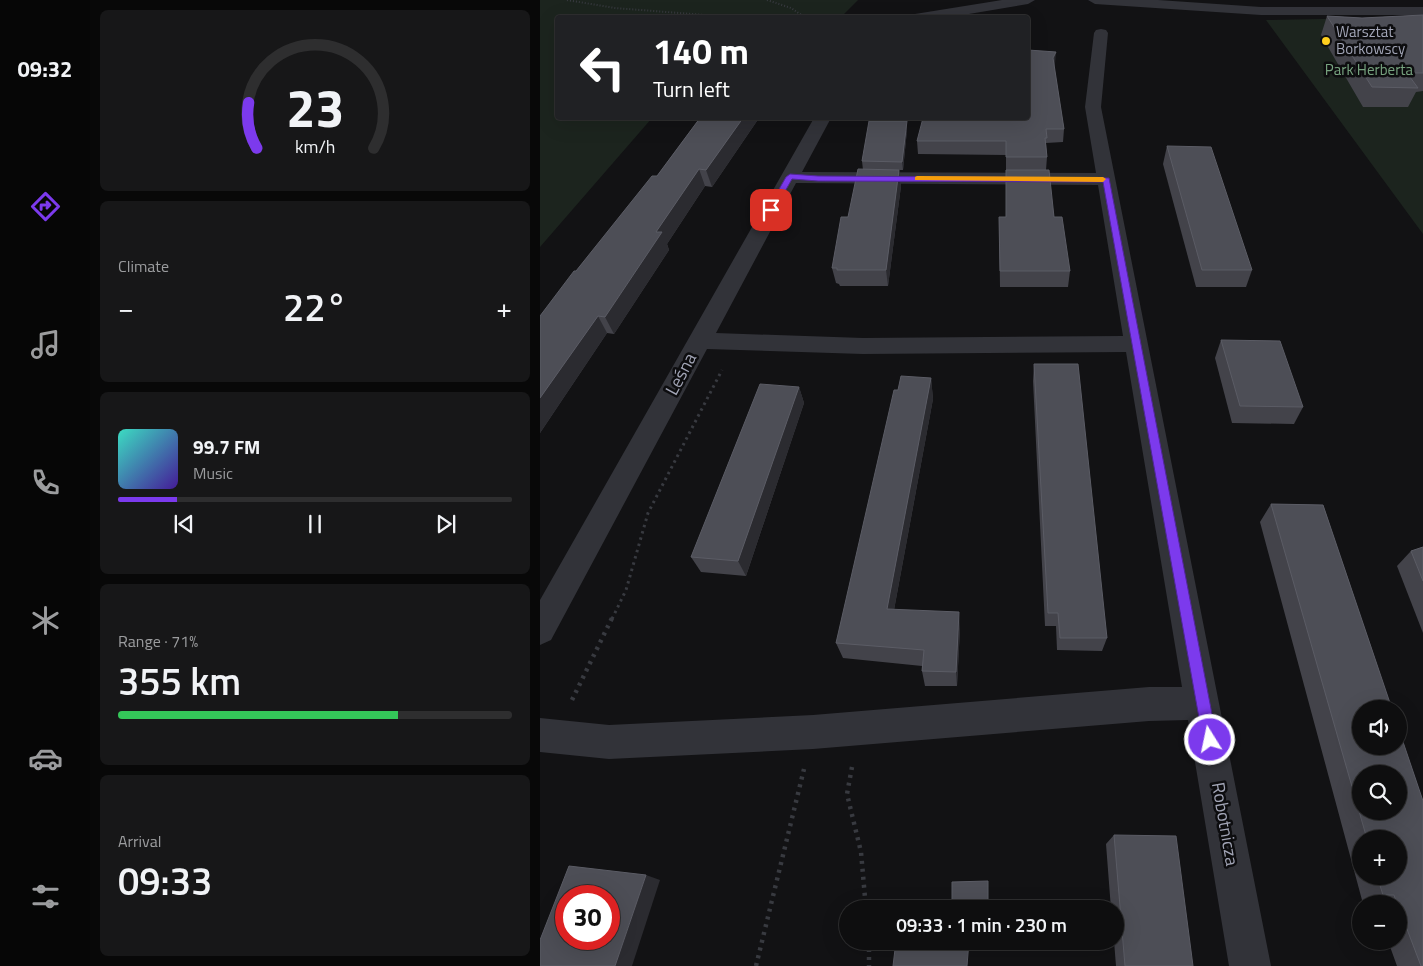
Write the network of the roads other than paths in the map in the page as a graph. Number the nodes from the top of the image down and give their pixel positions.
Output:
1 (1028, 0) edge
2 (1095, 0) edge
3 (1423, 11) edge
4 (934, 15) edge
5 (1101, 33) dead end
6 (821, 120) edge
7 (790, 177) junction
8 (1106, 179) junction
9 (699, 340) junction
10 (1136, 344) junction
11 (540, 630) edge
12 (1203, 703) junction
13 (547, 736) edge
14 (1250, 966) edge

1 - 4 street
2 - 3 street
5 - 8 street, Robotnicza
6 - 7 street, Leśna
7 - 8 street
7 - 9 street, Leśna
8 - 10 street, Robotnicza
9 - 10 street
9 - 11 street, Leśna
10 - 12 street, Robotnicza
12 - 13 street
12 - 14 street, Robotnicza

